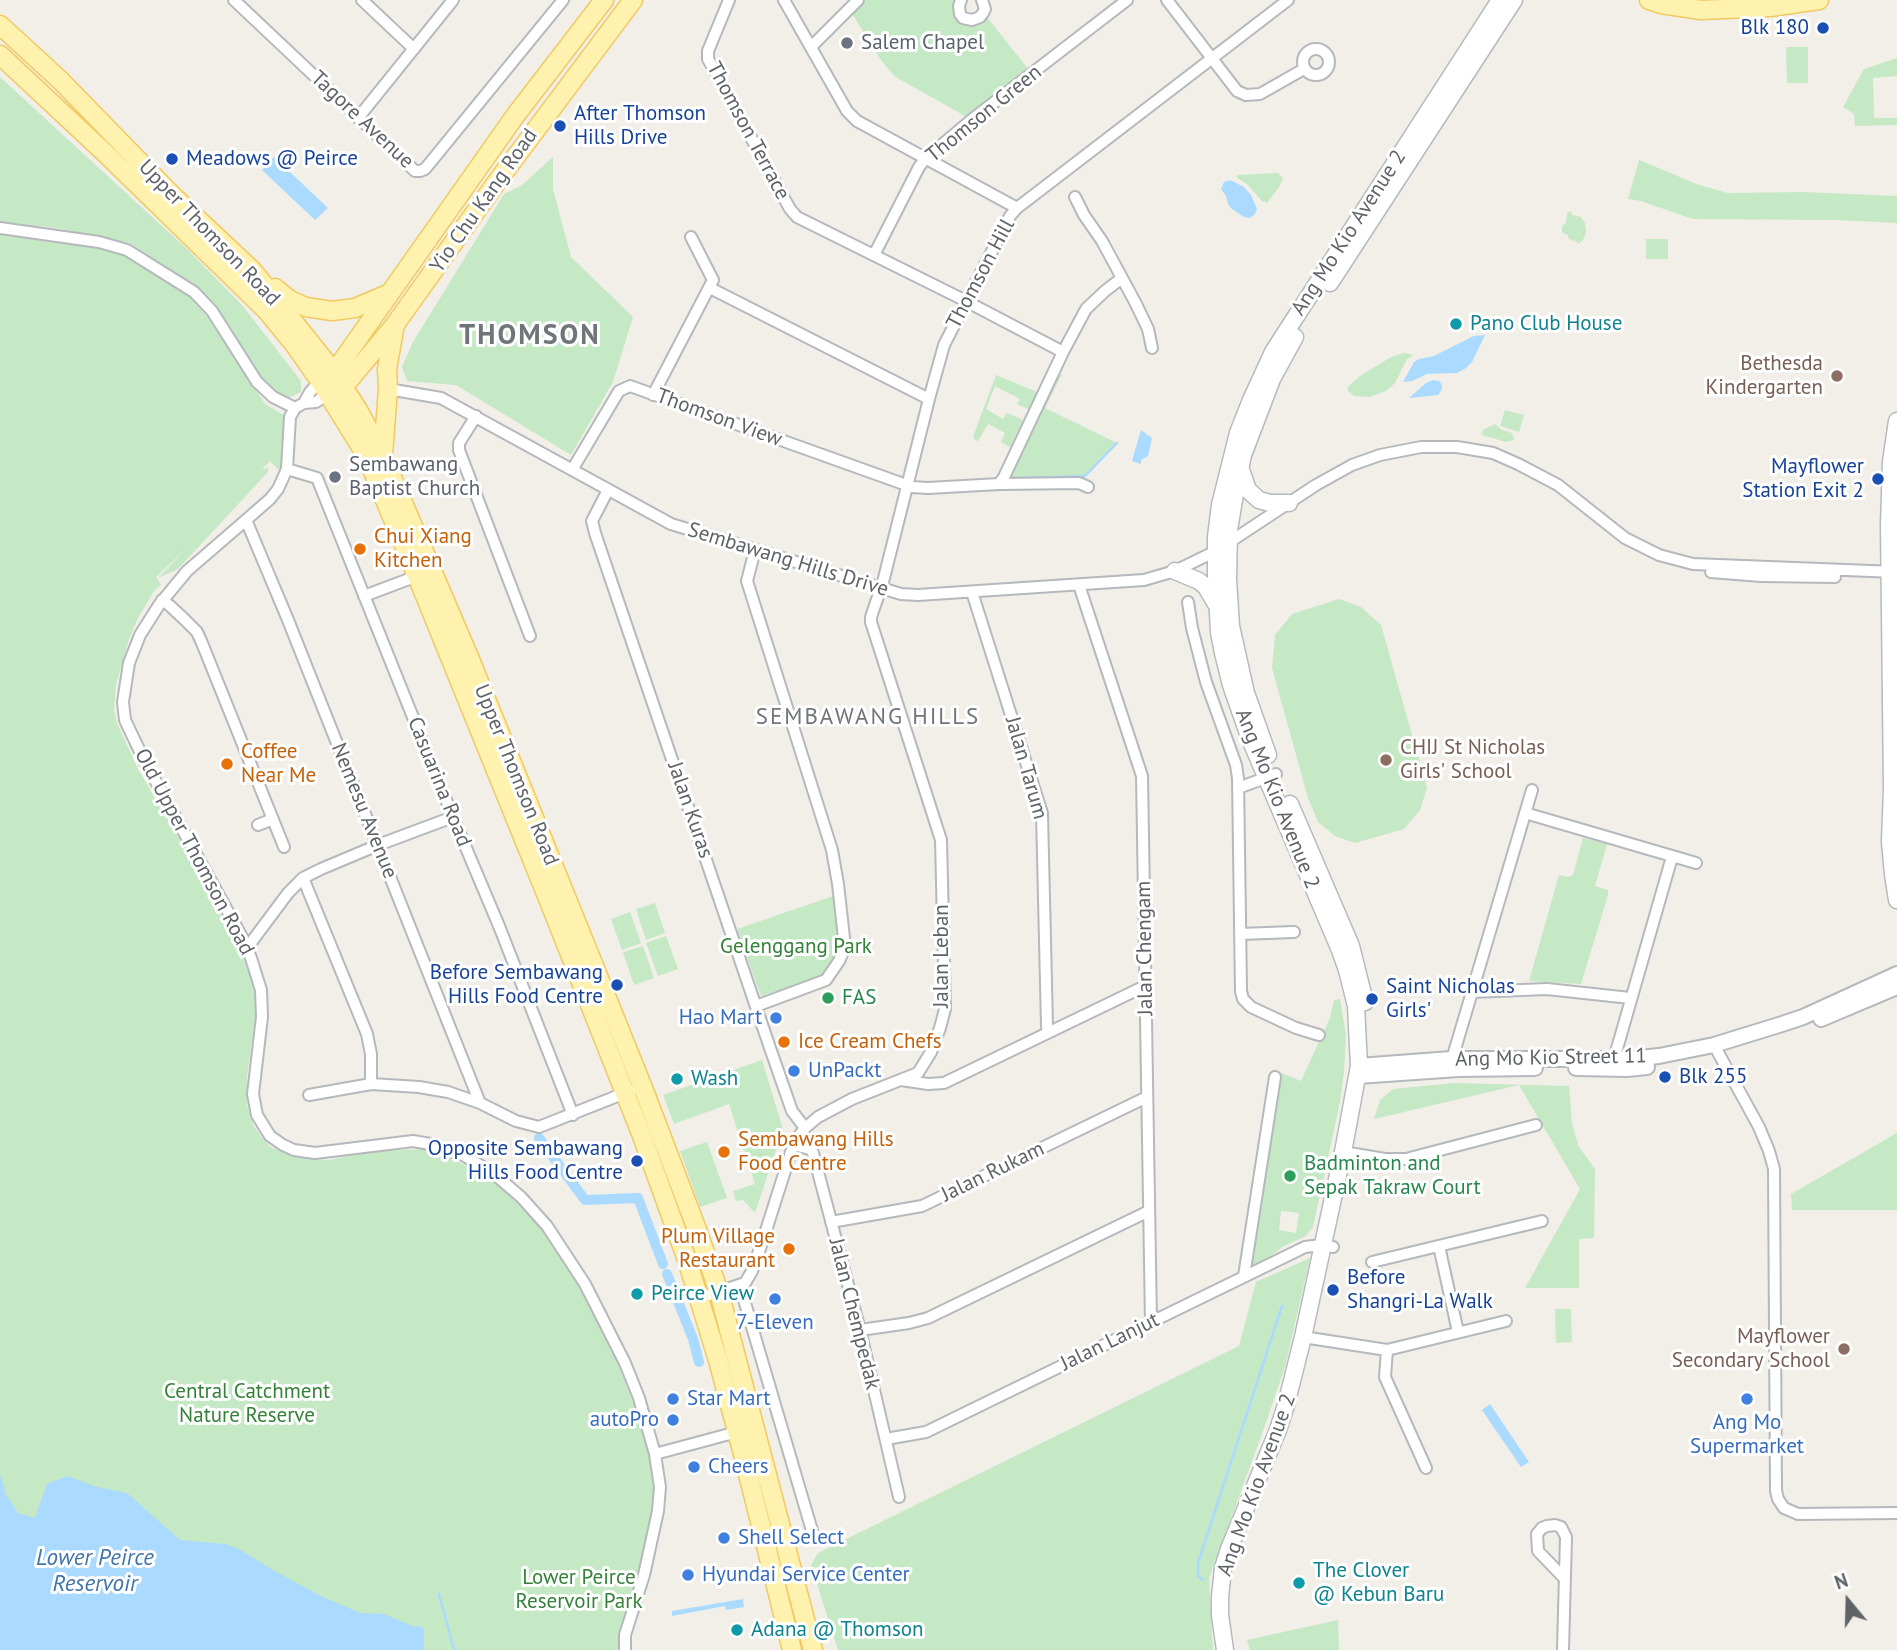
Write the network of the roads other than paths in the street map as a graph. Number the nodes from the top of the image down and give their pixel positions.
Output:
1 (234, 0) edge
2 (362, 0) edge
3 (453, 0) edge
4 (563, 0) edge
5 (604, 0) edge
6 (633, 0) edge
7 (729, 0) edge
8 (784, 0) edge
9 (858, 0) edge
10 (961, 0) edge
11 (982, 0) edge
12 (1127, 0) edge
13 (1167, 0) edge
14 (1287, 0) edge
15 (1500, 0) edge
16 (1514, 0) edge
17 (1649, 0) edge
18 (1819, 0) edge
19 (0, 24) edge
20 (811, 47) junction
21 (414, 49) junction
22 (0, 55) edge
23 (1212, 60) junction
24 (1304, 69) dead end
25 (1447, 92) junction
26 (358, 118) junction
27 (925, 159) junction
28 (487, 195) junction
29 (1075, 197) dead end
30 (1017, 208) junction
31 (447, 215) junction
32 (0, 228) edge
33 (691, 237) dead end
34 (874, 255) junction
35 (253, 271) junction
36 (1122, 278) junction
37 (710, 288) junction
38 (391, 292) junction
39 (966, 302) junction
40 (394, 326) junction
41 (1152, 348) dead end
42 (1063, 352) junction
43 (331, 383) junction
44 (388, 389) junction
45 (653, 395) junction
46 (929, 399) junction
47 (300, 405) junction
48 (476, 416) junction
49 (1897, 421) edge
50 (383, 456) junction
51 (1240, 468) junction
52 (287, 469) junction
53 (572, 470) junction
54 (999, 484) junction
55 (906, 485) junction
56 (1088, 487) dead end
57 (608, 490) junction
58 (1289, 503) junction
59 (246, 520) junction
60 (1222, 548) junction
61 (755, 550) junction
62 (1175, 570) junction
63 (417, 576) junction
64 (1893, 576) edge
65 (1079, 585) junction
66 (881, 588) junction
67 (972, 592) junction
68 (364, 596) junction
69 (162, 600) junction
70 (1188, 602) dead end
71 (1217, 606) junction
72 (530, 636) dead end
73 (460, 661) junction
74 (1272, 776) junction
75 (1237, 788) junction
76 (1532, 790) dead end
77 (1525, 813) junction
78 (453, 817) junction
79 (273, 819) junction
80 (258, 825) dead end
81 (377, 845) junction
82 (284, 847) dead end
83 (1672, 857) junction
84 (1696, 863) dead end
85 (303, 878) junction
86 (1897, 900) edge
87 (1294, 932) dead end
88 (1240, 934) junction
89 (247, 948) junction
90 (1897, 974) edge
91 (1145, 986) junction
92 (1897, 987) edge
93 (1471, 992) junction
94 (1630, 998) junction
95 (757, 1006) junction
96 (1048, 1032) junction
97 (1319, 1035) dead end
98 (1715, 1049) junction
99 (1612, 1063) junction
100 (1450, 1064) junction
101 (1363, 1071) junction
102 (1275, 1077) dead end
103 (900, 1080) junction
104 (370, 1084) junction
105 (642, 1086) junction
106 (625, 1094) junction
107 (309, 1095) dead end
108 (1147, 1097) junction
109 (480, 1103) junction
110 (573, 1115) junction
111 (1536, 1125) dead end
112 (805, 1128) junction
113 (793, 1145) junction
114 (1348, 1153) junction
115 (1149, 1212) junction
116 (1542, 1221) dead end
117 (831, 1222) junction
118 (1327, 1246) junction
119 (1439, 1246) junction
120 (1372, 1262) dead end
121 (1244, 1276) junction
122 (741, 1291) junction
123 (700, 1298) junction
124 (720, 1299) junction
125 (1506, 1321) dead end
126 (1152, 1322) junction
127 (860, 1330) junction
128 (1458, 1332) junction
129 (1308, 1338) junction
130 (1387, 1350) junction
131 (737, 1432) junction
132 (886, 1439) junction
133 (655, 1454) junction
134 (1426, 1468) dead end
135 (899, 1497) dead end
136 (1897, 1513) edge
137 (813, 1534) dead end
138 (1565, 1579) junction
139 (625, 1650) edge
140 (792, 1650) edge
141 (813, 1650) edge
142 (1225, 1650) edge
143 (1236, 1650) edge
144 (1563, 1650) edge

1 - 26 street, Tagore Avenue
2 - 21 street
3 - 21 street
4 - 26 street, Tagore Avenue
5 - 31 main road, Yio Chu Kang Road
6 - 28 main road, Yio Chu Kang Road
7 - 34 street, Thomson Terrace
8 - 20 street
9 - 20 street
10 - 11 street
12 - 27 street, Thomson Green
13 - 23 street
14 - 23 street, Thomson Hill
15 - 25 main road, Ang Mo Kio Avenue 2
16 - 25 main road, Ang Mo Kio Avenue 2
17 - 18 main road
19 - 35 main road, Upper Thomson Road
20 - 27 street
21 - 26 street
22 - 43 main road, Upper Thomson Road
23 - 24 street
23 - 30 street, Thomson Hill
25 - 51 main road, Ang Mo Kio Avenue 2
25 - 60 main road, Ang Mo Kio Avenue 2
27 - 30 street
27 - 34 street, Thomson Green
28 - 31 main road
28 - 40 main road, Yio Chu Kang Road
29 - 36 street
30 - 39 street, Thomson Hill
31 - 38 main road, Yio Chu Kang Road
32 - 47 street
33 - 37 street
34 - 39 street, Thomson Terrace
35 - 38 main road
35 - 43 main road, Upper Thomson Road
36 - 41 street
36 - 42 street
37 - 45 street
37 - 46 street
38 - 43 main road, Yio Chu Kang Road
39 - 42 street, Thomson Terrace
39 - 46 street, Thomson Hill
40 - 43 main road, Yio Chu Kang Road
40 - 44 main road
42 - 54 street
43 - 47 street
43 - 50 main road, Upper Thomson Road
43 - 63 main road, Upper Thomson Road
44 - 48 street, Sembawang Hills Drive
44 - 50 main road
45 - 53 street, Thomson View
45 - 55 street, Thomson View
46 - 55 street, Thomson Hill
47 - 52 street, Old Upper Thomson Road
48 - 53 street, Sembawang Hills Drive
48 - 72 street
49 - 64 main road
50 - 73 main road, Upper Thomson Road
51 - 58 main road
51 - 60 main road, Ang Mo Kio Avenue 2
52 - 59 street, Old Upper Thomson Road
52 - 68 street, Casuarina Road
53 - 57 street, Sembawang Hills Drive
54 - 55 street, Thomson View
54 - 56 street, Thomson View
55 - 66 street, Thomson Hill
57 - 61 street, Sembawang Hills Drive
57 - 95 street, Jalan Kuras
58 - 60 street, Sembawang Hills Drive
58 - 64 street, Sembawang Hills Drive
59 - 69 street, Old Upper Thomson Road
59 - 81 street, Nemesu Avenue
60 - 62 street, Sembawang Hills Drive
60 - 71 main road, Ang Mo Kio Avenue 2
60 - 74 main road, Ang Mo Kio Avenue 2
61 - 66 street, Sembawang Hills Drive
61 - 95 street
62 - 65 street, Sembawang Hills Drive
62 - 71 main road
63 - 68 street
63 - 73 main road, Upper Thomson Road
64 - 86 main road
65 - 67 street, Sembawang Hills Drive
65 - 91 street, Jalan Chengam
66 - 67 street, Sembawang Hills Drive
66 - 103 street, Jalan Leban
67 - 96 street, Jalan Tarum
68 - 78 street, Casuarina Road
69 - 79 street
69 - 89 street, Old Upper Thomson Road
70 - 75 street
71 - 74 main road, Ang Mo Kio Avenue 2
73 - 105 main road, Upper Thomson Road
73 - 106 main road, Upper Thomson Road
74 - 75 street
74 - 101 main road, Ang Mo Kio Avenue 2
75 - 88 street
76 - 77 street
77 - 83 street
77 - 93 street
78 - 81 street
78 - 110 street, Casuarina Road
79 - 80 street
79 - 82 street
81 - 85 street
81 - 109 street, Nemesu Avenue
83 - 84 street
83 - 94 street
85 - 89 street
85 - 104 street
87 - 88 street
88 - 97 street
89 - 133 street, Old Upper Thomson Road
90 - 98 street, Ang Mo Kio Street 11
91 - 96 street
91 - 108 street, Jalan Chengam
92 - 98 street, Ang Mo Kio Street 11
93 - 94 street
93 - 100 street
94 - 99 street
95 - 112 street, Jalan Kuras
96 - 103 street
98 - 99 street, Ang Mo Kio Street 11
98 - 136 street
99 - 100 street, Ang Mo Kio Street 11
100 - 101 street, Ang Mo Kio Street 11
101 - 114 main road, Ang Mo Kio Avenue 2
102 - 121 street
103 - 112 street, Jalan Leban
104 - 107 street
104 - 109 street
105 - 106 street
105 - 124 main road, Upper Thomson Road
106 - 110 street
106 - 123 main road, Upper Thomson Road
108 - 115 street, Jalan Chengam
108 - 117 street, Jalan Rukam
109 - 110 street
111 - 114 street
112 - 113 street, Jalan Leban
113 - 117 street, Jalan Chempedak
113 - 122 street, Jalan Leban
114 - 118 main road, Ang Mo Kio Avenue 2
115 - 126 street, Jalan Chengam
115 - 127 street
116 - 119 street
117 - 127 street, Jalan Chempedak
118 - 121 street, Jalan Lanjut
118 - 129 main road, Ang Mo Kio Avenue 2
119 - 120 street
119 - 128 street
121 - 126 street, Jalan Lanjut
122 - 124 street
122 - 137 street
123 - 124 street
123 - 131 main road, Upper Thomson Road
124 - 141 main road, Upper Thomson Road
125 - 128 street
126 - 132 street, Jalan Lanjut
127 - 132 street, Jalan Chempedak
128 - 130 street
129 - 130 street
129 - 142 main road, Ang Mo Kio Avenue 2
129 - 143 main road, Ang Mo Kio Avenue 2
130 - 134 street
131 - 133 street
131 - 140 main road, Upper Thomson Road
132 - 135 street, Jalan Chempedak
133 - 139 street, Old Upper Thomson Road
138 - 138 street
138 - 144 street

